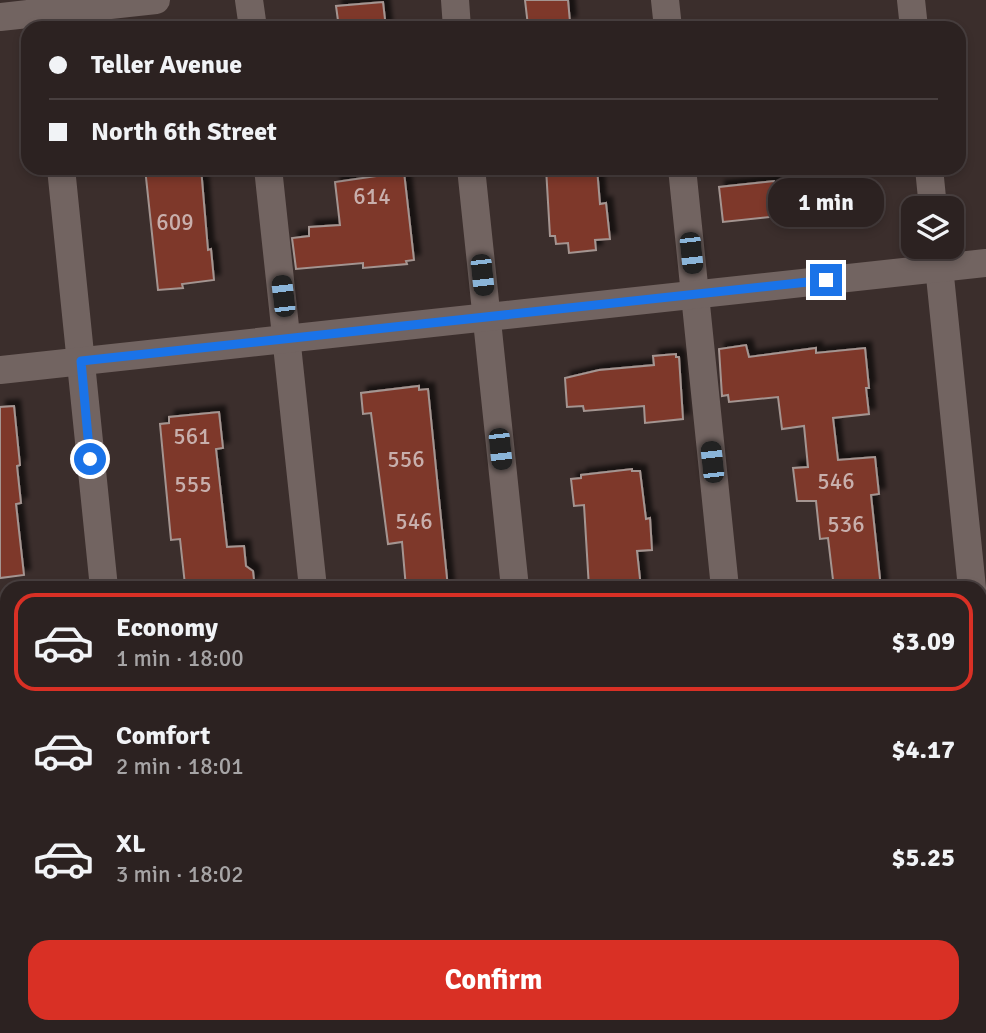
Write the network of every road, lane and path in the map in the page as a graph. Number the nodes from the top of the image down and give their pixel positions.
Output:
1 (156, 0) edge
2 (249, 0) edge
3 (455, 0) edge
4 (665, 0) edge
5 (911, 0) edge
6 (45, 13) edge
7 (0, 17) edge
8 (252, 21) edge
9 (456, 21) edge
10 (667, 21) edge
11 (913, 21) edge
12 (62, 175) edge
13 (269, 175) edge
14 (472, 175) edge
15 (683, 175) edge
16 (930, 175) edge
17 (932, 196) edge
18 (925, 259) edge
19 (938, 259) edge
20 (957, 259) edge
21 (986, 262) edge
22 (696, 295) junction
23 (486, 316) junction
24 (288, 338) junction
25 (81, 361) junction
26 (0, 369) edge
27 (103, 581) edge
28 (312, 581) edge
29 (514, 581) edge
30 (724, 581) edge
31 (971, 581) edge

1 - 6 street
2 - 8 street
3 - 9 street
4 - 10 street
5 - 11 street
6 - 7 street
12 - 25 street
13 - 24 street
14 - 23 street
15 - 22 street
16 - 17 street
18 - 22 street
19 - 31 street
20 - 21 street
22 - 23 street
22 - 30 street
23 - 24 street
23 - 29 street
24 - 25 street
24 - 28 street
25 - 26 street
25 - 27 street

